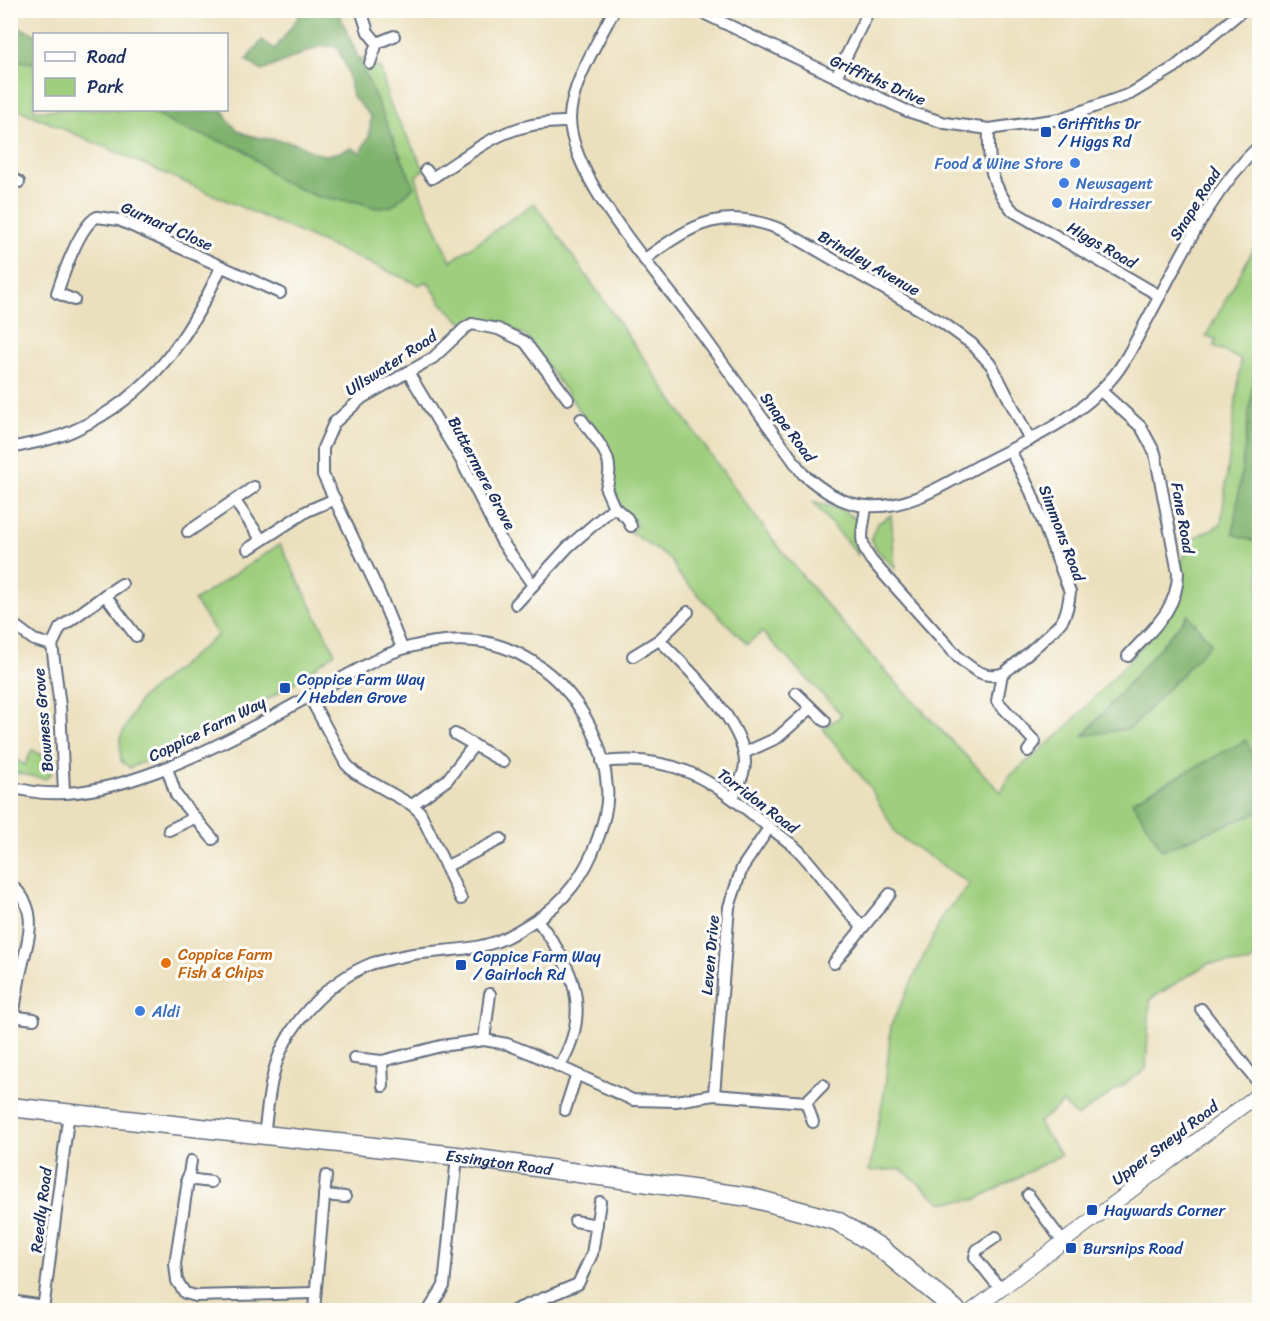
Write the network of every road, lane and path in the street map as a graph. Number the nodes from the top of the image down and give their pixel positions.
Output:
1 (361, 10) edge
2 (614, 10) edge
3 (697, 10) edge
4 (869, 10) edge
5 (1243, 10) edge
6 (394, 36) dead end
7 (376, 43) junction
8 (370, 63) dead end
9 (836, 78) junction
10 (570, 122) junction
11 (989, 129) junction
12 (1260, 145) edge
13 (426, 170) dead end
14 (645, 259) junction
15 (221, 267) junction
16 (280, 293) dead end
17 (1160, 296) junction
18 (74, 300) dead end
19 (408, 372) junction
20 (1101, 390) junction
21 (568, 399) dead end
22 (581, 419) dead end
23 (1030, 440) junction
24 (10, 448) edge
25 (1010, 450) junction
26 (254, 487) dead end
27 (335, 499) junction
28 (235, 501) junction
29 (866, 506) junction
30 (614, 507) junction
31 (631, 526) dead end
32 (188, 532) dead end
33 (261, 539) junction
34 (248, 549) dead end
35 (122, 584) dead end
36 (533, 585) junction
37 (105, 596) junction
38 (516, 604) dead end
39 (688, 612) dead end
40 (10, 622) edge
41 (136, 636) dead end
42 (659, 640) junction
43 (52, 645) junction
44 (402, 648) junction
45 (633, 656) dead end
46 (1128, 656) dead end
47 (1002, 674) junction
48 (796, 693) dead end
49 (309, 696) junction
50 (811, 708) junction
51 (825, 721) dead end
52 (455, 734) dead end
53 (474, 745) junction
54 (1028, 751) dead end
55 (744, 753) junction
56 (503, 762) dead end
57 (602, 762) junction
58 (166, 768) junction
59 (10, 786) edge
60 (64, 792) junction
61 (733, 798) junction
62 (412, 805) junction
63 (194, 818) junction
64 (769, 828) junction
65 (168, 830) dead end
66 (213, 839) dead end
67 (501, 839) dead end
68 (447, 866) junction
69 (10, 884) edge
70 (890, 894) dead end
71 (461, 899) dead end
72 (537, 920) junction
73 (862, 927) junction
74 (834, 963) dead end
75 (489, 994) dead end
76 (1201, 1009) dead end
77 (12, 1016) edge
78 (34, 1020) dead end
79 (484, 1040) junction
80 (354, 1058) dead end
81 (382, 1061) junction
82 (559, 1067) junction
83 (576, 1076) junction
84 (823, 1085) dead end
85 (1260, 1085) edge
86 (383, 1086) dead end
87 (1260, 1093) edge
88 (714, 1095) junction
89 (806, 1102) junction
90 (10, 1107) edge
91 (565, 1110) dead end
92 (69, 1113) junction
93 (813, 1122) dead end
94 (264, 1135) junction
95 (457, 1156) junction
96 (191, 1161) dead end
97 (326, 1176) dead end
98 (187, 1179) junction
99 (211, 1182) dead end
100 (324, 1195) junction
101 (1028, 1195) dead end
102 (345, 1197) dead end
103 (600, 1202) dead end
104 (574, 1221) dead end
105 (597, 1225) junction
106 (996, 1237) dead end
107 (1063, 1242) junction
108 (1001, 1290) junction
109 (314, 1293) junction
110 (10, 1301) edge
111 (432, 1307) edge
112 (44, 1309) edge
113 (314, 1311) edge
114 (445, 1311) edge
115 (515, 1311) edge
116 (956, 1311) edge
117 (973, 1311) edge

1 - 7 street
2 - 10 street, Snape Road
3 - 9 street, Griffiths Drive
4 - 9 street
5 - 11 street, Griffiths Drive
6 - 7 street
7 - 8 street
9 - 11 street, Griffiths Drive
10 - 13 street
10 - 14 street, Snape Road
11 - 17 street, Higgs Road
12 - 17 street, Snape Road
14 - 23 street, Brindley Avenue
14 - 29 street, Snape Road
15 - 16 street, Gurnard Close
15 - 18 street, Gurnard Close
15 - 24 street, Gurnard Close
17 - 20 street, Snape Road
19 - 21 street, Ullswater Road
19 - 27 street, Ullswater Road
19 - 36 street, Buttermere Grove
20 - 23 street, Snape Road
20 - 46 street, Fane Road
22 - 30 street
23 - 25 street, Snape Road
25 - 29 street, Snape Road
25 - 47 street, Simmons Road
26 - 28 street
27 - 33 street
27 - 44 street, Ullswater Road
28 - 32 street
28 - 33 street
29 - 47 street
30 - 31 street
30 - 36 street
33 - 34 street
35 - 37 street, Bowness Grove
36 - 38 street
37 - 41 street
37 - 43 street, Bowness Grove
39 - 42 street
40 - 43 street, Bowness Grove
42 - 45 street
42 - 55 street
43 - 60 street, Bowness Grove
44 - 49 street, Coppice Farm Way
44 - 57 street, Coppice Farm Way
47 - 54 street
48 - 50 street
49 - 58 street, Coppice Farm Way
49 - 62 street
50 - 51 street
50 - 55 street
52 - 53 street
53 - 56 street
53 - 62 street
55 - 61 street
57 - 61 street, Torridon Road
57 - 72 street, Coppice Farm Way
58 - 60 street, Coppice Farm Way
58 - 63 street
59 - 60 street, Coppice Farm Way
61 - 64 street, Torridon Road
62 - 68 street
63 - 65 street
63 - 66 street
64 - 73 street, Torridon Road
64 - 88 street, Leven Drive
67 - 68 street
68 - 71 street
69 - 77 street
70 - 73 street
72 - 82 street
72 - 94 street, Coppice Farm Way
73 - 74 street
75 - 79 street
76 - 85 street
77 - 78 street
79 - 81 street
79 - 82 street
80 - 81 street
81 - 86 street
82 - 83 street
83 - 88 street
83 - 91 street
84 - 89 street
87 - 107 street, Upper Sneyd Road
88 - 89 street
89 - 93 street
90 - 92 main road, Essington Road
92 - 94 main road, Essington Road
92 - 112 street, Reedly Road
94 - 95 main road, Essington Road
95 - 111 street
95 - 116 main road, Essington Road
96 - 98 street
97 - 100 street
98 - 99 street
98 - 109 street
100 - 102 street
100 - 109 street
101 - 107 street
103 - 105 street
104 - 105 street
105 - 115 street
106 - 108 street
107 - 108 street, Upper Sneyd Road
108 - 117 street, Upper Sneyd Road
109 - 113 street
110 - 112 street
111 - 114 street

